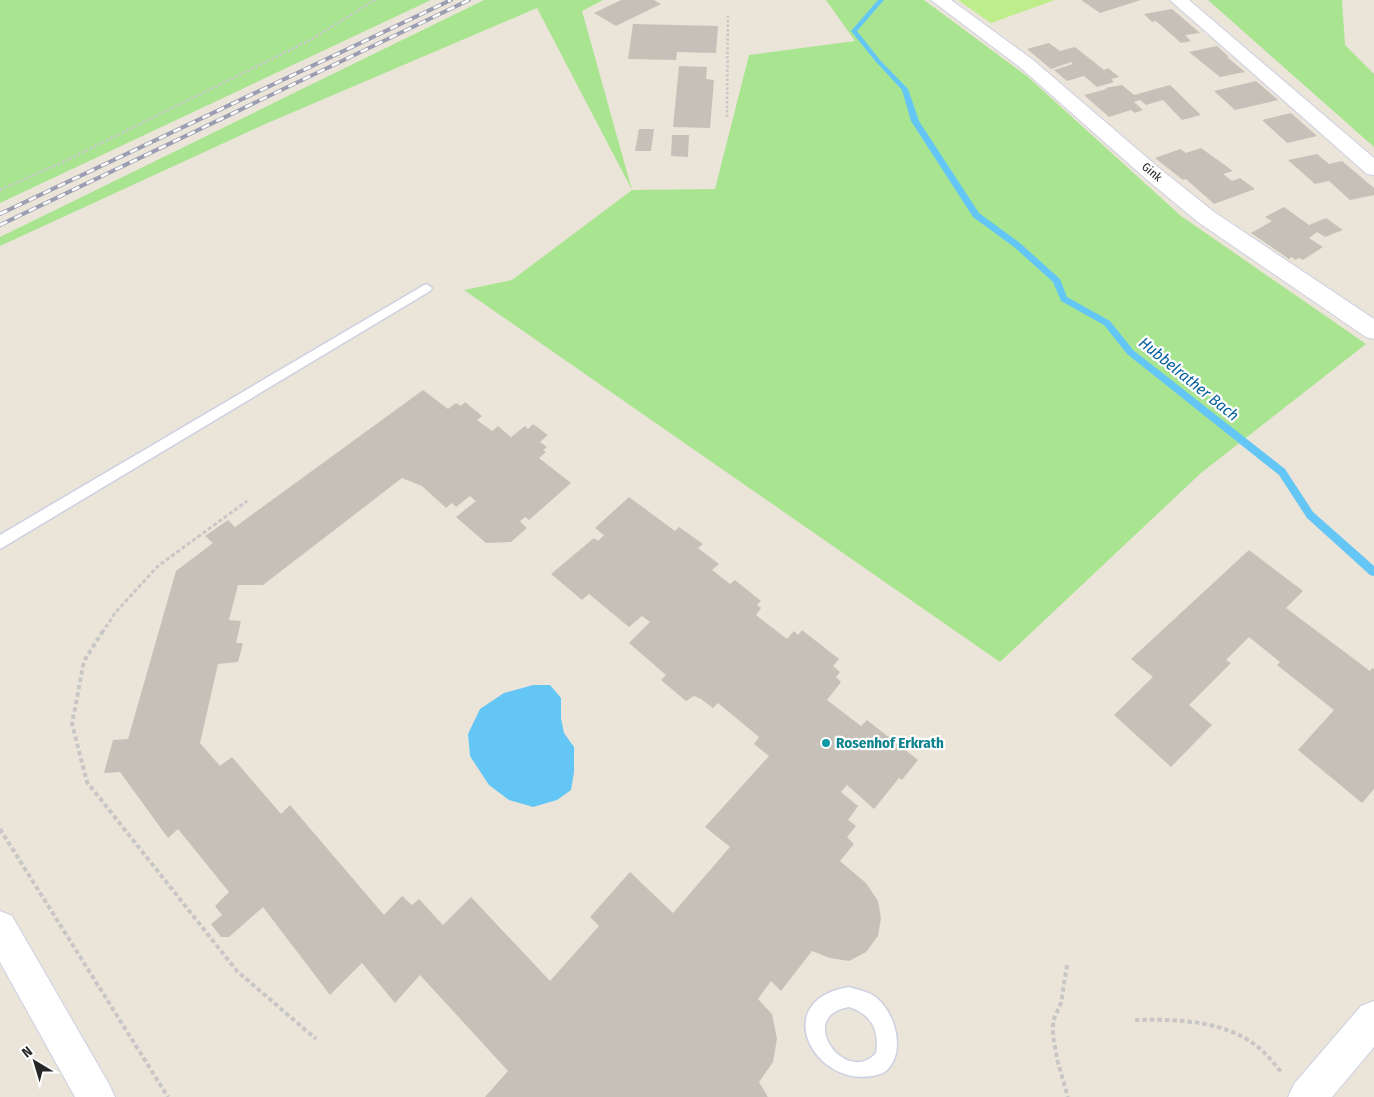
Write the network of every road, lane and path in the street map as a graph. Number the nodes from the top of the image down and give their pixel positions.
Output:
1 (375, 0) edge
2 (940, 0) edge
3 (1178, 0) edge
4 (728, 15) dead end
5 (727, 117) dead end
6 (1374, 169) edge
7 (0, 190) edge
8 (426, 288) dead end
9 (1374, 331) edge
10 (247, 501) dead end
11 (0, 543) edge
12 (0, 829) edge
13 (0, 928) edge
14 (1067, 965) dead end
15 (1374, 1019) edge
16 (1135, 1020) dead end
17 (316, 1039) dead end
18 (1297, 1087) edge
19 (96, 1097) edge
20 (168, 1097) edge
21 (1068, 1097) edge

1 - 7 path
2 - 9 street, Gink
3 - 6 street
4 - 5 path
8 - 11 lane
10 - 17 path
12 - 20 path
13 - 19 street
14 - 21 path
15 - 18 street
16 - 18 path

